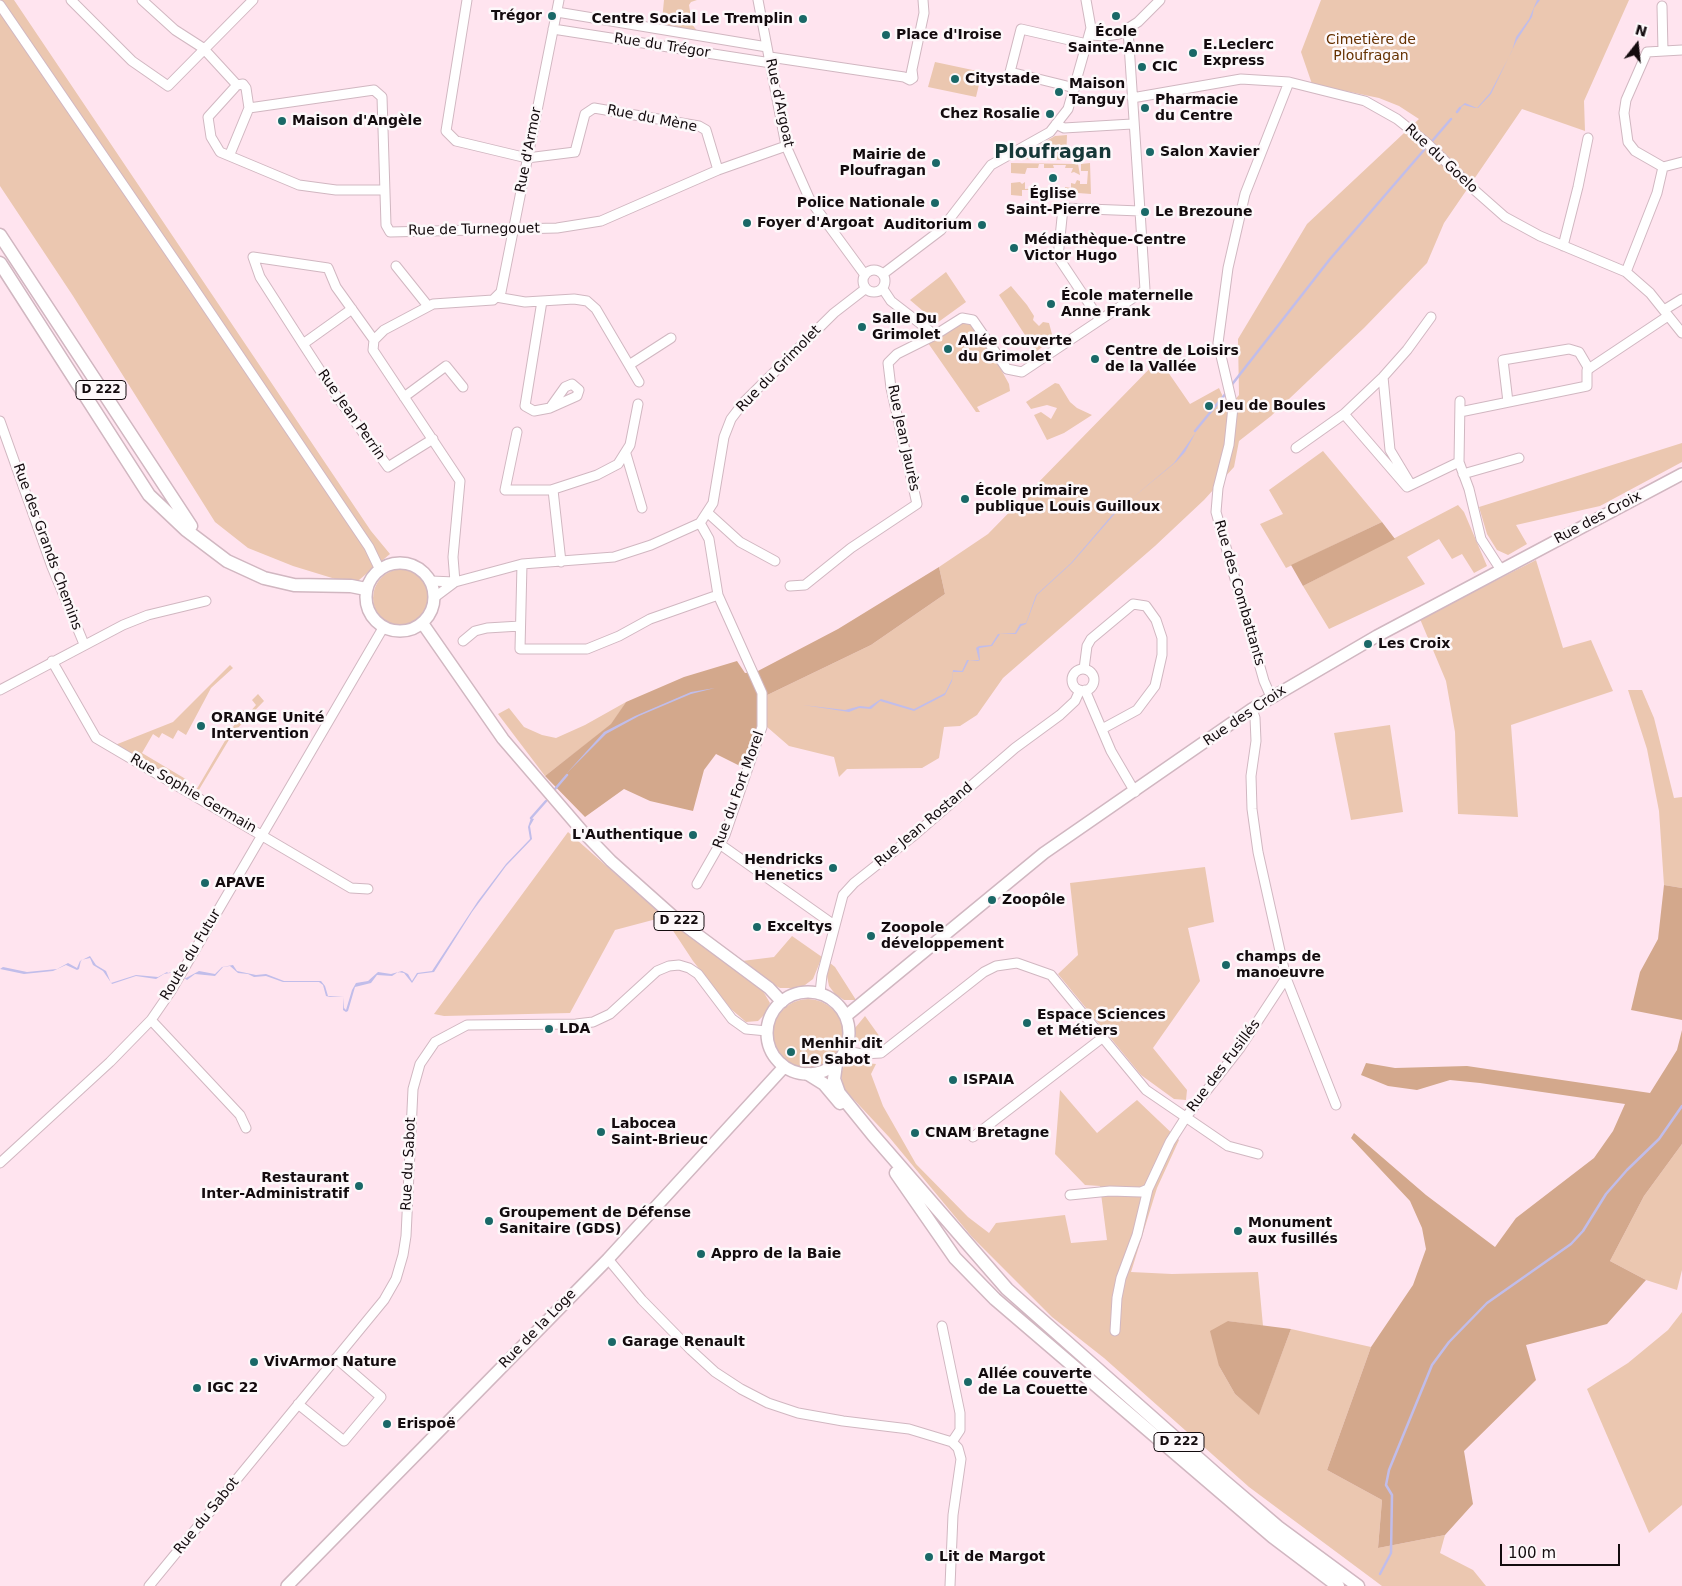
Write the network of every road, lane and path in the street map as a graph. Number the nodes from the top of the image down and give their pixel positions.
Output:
1 (71, 0) edge
2 (142, 0) edge
3 (253, 0) edge
4 (467, 0) edge
5 (559, 0) edge
6 (758, 0) edge
7 (923, 0) edge
8 (1086, 0) edge
9 (1160, 0) edge
10 (0, 5) edge
11 (1662, 6) dead end
12 (557, 12) junction
13 (553, 29) junction
14 (1128, 29) junction
15 (1088, 40) junction
16 (767, 46) junction
17 (203, 48) junction
18 (1663, 50) junction
19 (1682, 50) edge
20 (770, 60) junction
21 (1289, 82) junction
22 (237, 85) junction
23 (1075, 88) junction
24 (1132, 98) junction
25 (249, 108) junction
26 (1056, 124) junction
27 (1132, 124) junction
28 (1588, 138) dead end
29 (786, 146) junction
30 (230, 154) junction
31 (528, 158) junction
32 (1682, 162) edge
33 (1663, 167) junction
34 (718, 170) junction
35 (385, 190) junction
36 (1140, 211) junction
37 (513, 230) junction
38 (0, 235) edge
39 (1562, 246) junction
40 (0, 263) edge
41 (396, 266) dead end
42 (1626, 272) junction
43 (883, 274) junction
44 (865, 275) junction
45 (866, 289) junction
46 (882, 289) junction
47 (496, 298) junction
48 (1682, 299) edge
49 (542, 301) junction
50 (428, 306) junction
51 (352, 309) junction
52 (1666, 313) junction
53 (1431, 317) dead end
54 (1100, 320) junction
55 (1682, 333) edge
56 (935, 336) junction
57 (671, 338) dead end
58 (374, 340) junction
59 (303, 344) junction
60 (629, 365) junction
61 (1589, 368) junction
62 (1383, 377) junction
63 (639, 382) dead end
64 (463, 387) dead end
65 (404, 397) junction
66 (1460, 401) dead end
67 (1508, 402) junction
68 (638, 404) dead end
69 (550, 408) dead end
70 (1460, 412) junction
71 (1344, 414) junction
72 (0, 421) edge
73 (517, 432) dead end
74 (433, 440) junction
75 (1296, 448) dead end
76 (1390, 450) junction
77 (626, 454) junction
78 (1381, 457) junction
79 (1520, 458) dead end
80 (1459, 462) junction
81 (1463, 474) junction
82 (1682, 474) edge
83 (1409, 486) junction
84 (553, 490) junction
85 (642, 508) dead end
86 (708, 513) junction
87 (700, 523) junction
88 (204, 544) junction
89 (775, 561) dead end
90 (561, 562) junction
91 (522, 564) junction
92 (380, 570) junction
93 (1501, 570) junction
94 (431, 581) junction
95 (455, 582) junction
96 (790, 586) dead end
97 (366, 589) junction
98 (718, 595) junction
99 (435, 597) junction
100 (206, 601) dead end
101 (423, 624) junction
102 (520, 626) junction
103 (383, 628) junction
104 (463, 641) dead end
105 (84, 644) junction
106 (52, 661) junction
107 (1084, 669) junction
108 (0, 690) edge
109 (1083, 690) junction
110 (1271, 697) junction
111 (1252, 709) junction
112 (1102, 729) junction
113 (1135, 792) junction
114 (262, 835) junction
115 (721, 845) junction
116 (697, 884) dead end
117 (368, 889) dead end
118 (834, 925) junction
119 (1286, 978) junction
120 (820, 993) junction
121 (782, 1002) junction
122 (846, 1016) junction
123 (151, 1020) junction
124 (767, 1031) junction
125 (1102, 1038) junction
126 (846, 1051) junction
127 (836, 1064) junction
128 (784, 1067) junction
129 (808, 1074) junction
130 (1336, 1105) dead end
131 (1186, 1117) junction
132 (246, 1128) dead end
133 (973, 1137) dead end
134 (1258, 1154) dead end
135 (0, 1163) edge
136 (1148, 1189) junction
137 (1070, 1195) dead end
138 (608, 1258) junction
139 (942, 1326) dead end
140 (1115, 1331) dead end
141 (336, 1358) junction
142 (298, 1404) junction
143 (952, 1442) junction
144 (149, 1586) edge
145 (287, 1586) edge
146 (950, 1586) edge
147 (1338, 1586) edge
148 (1358, 1586) edge

1 - 17 street
2 - 17 street
3 - 17 street
4 - 31 street
5 - 12 street, Rue d'Armor
6 - 16 street, Rue d'Argoat
7 - 20 street, Rue du Trégor
8 - 15 street
9 - 14 street
10 - 92 street
11 - 18 street
12 - 13 street, Rue d'Armor
12 - 16 street, Rue du Trégor
13 - 20 street, Rue du Trégor
13 - 31 street, Rue d'Armor
14 - 15 street
14 - 24 street
15 - 23 street
15 - 23 street
16 - 20 street, Rue d'Argoat
17 - 22 street
18 - 19 street
18 - 33 street
20 - 29 street, Rue d'Argoat
21 - 24 street, Rue du Goelo
21 - 39 street, Rue du Goelo
21 - 110 street, Rue des Combattants
22 - 25 street
22 - 30 street
23 - 26 street
24 - 27 street
25 - 30 street
25 - 35 street, Rue de Turnegouet
26 - 27 street
26 - 43 street
27 - 36 street
28 - 39 street
29 - 34 street, Rue de Turnegouet
29 - 44 street, Rue d'Argoat
30 - 35 street
31 - 34 street, Rue du Mène
31 - 37 street, Rue d'Armor
32 - 33 street
33 - 42 street
34 - 37 street, Rue de Turnegouet
35 - 37 street, Rue de Turnegouet
36 - 54 street
36 - 54 street
37 - 47 street, Rue d'Armor
38 - 88 highway, D 222
39 - 42 street, Rue du Goelo
40 - 88 highway, D 222
41 - 50 street
42 - 52 street, Rue du Goelo
43 - 44 street
43 - 46 street
44 - 45 street
45 - 46 street
45 - 86 street, Rue du Grimolet
46 - 56 street
47 - 49 street
47 - 50 street
48 - 52 street
49 - 60 street
49 - 69 street
50 - 58 street
51 - 58 street
51 - 59 street
51 - 59 street
52 - 55 street, Rue du Goelo
52 - 61 street
53 - 62 street
54 - 56 street
56 - 96 street, Rue Jean Jaurès
57 - 60 street
58 - 65 street
59 - 74 street, Rue Jean Perrin
60 - 63 street
61 - 67 street
61 - 67 street
62 - 71 street
62 - 76 street
64 - 65 street
65 - 74 street
66 - 70 street
67 - 70 street
68 - 77 street
70 - 80 street
71 - 75 street
71 - 78 street
72 - 105 street, Rue des Grands Chemins
73 - 84 street
74 - 95 street
76 - 78 street
76 - 83 street
77 - 84 street
77 - 85 street
78 - 83 street
79 - 81 street
80 - 81 street
80 - 83 street
81 - 93 street
82 - 93 main road, Rue des Croix
84 - 90 street
86 - 87 street, Rue du Grimolet
86 - 89 street
87 - 90 street
87 - 98 street, Rue du Fort Morel
88 - 97 highway, D 222
90 - 91 street
91 - 95 street
91 - 102 street
92 - 94 main road
92 - 97 main road
93 - 110 main road, Rue des Croix
94 - 95 street
94 - 99 main road
95 - 99 street
97 - 103 main road
98 - 102 street
98 - 115 street, Rue du Fort Morel
99 - 101 main road
100 - 105 street
101 - 103 main road
101 - 121 main road, D 222
102 - 104 street
103 - 114 street, Route du Futur
105 - 106 street
106 - 108 street
106 - 114 street, Rue Sophie Germain
107 - 109 street
107 - 109 street
107 - 112 street
109 - 112 street
109 - 118 street, Rue Jean Rostand
110 - 111 main road, Rue des Croix
111 - 113 main road, Rue des Croix
111 - 119 street
112 - 113 street
113 - 122 main road, Rue des Croix
114 - 117 street, Rue Sophie Germain
114 - 123 street, Route du Futur
115 - 116 street, Rue du Fort Morel
115 - 118 street
118 - 120 street, Rue Jean Rostand
119 - 130 street
119 - 131 street, Rue des Fusillés
120 - 121 main road
120 - 122 main road
121 - 124 main road
122 - 126 main road
123 - 132 street
123 - 135 street, Route du Futur
124 - 128 main road
124 - 141 street, Rue du Sabot
125 - 126 street
125 - 131 street
125 - 133 street
126 - 127 main road
127 - 129 main road
127 - 148 highway, D 222
128 - 129 main road
128 - 138 main road, Rue de la Loge
129 - 147 highway, D 222
131 - 134 street
131 - 136 street, Rue des Fusillés
136 - 137 street
136 - 140 street, Rue des Fusillés
138 - 143 street
138 - 145 main road, Rue de la Loge
139 - 143 street
141 - 142 street, Rue du Sabot
141 - 142 street
142 - 144 street, Rue du Sabot
143 - 146 street

